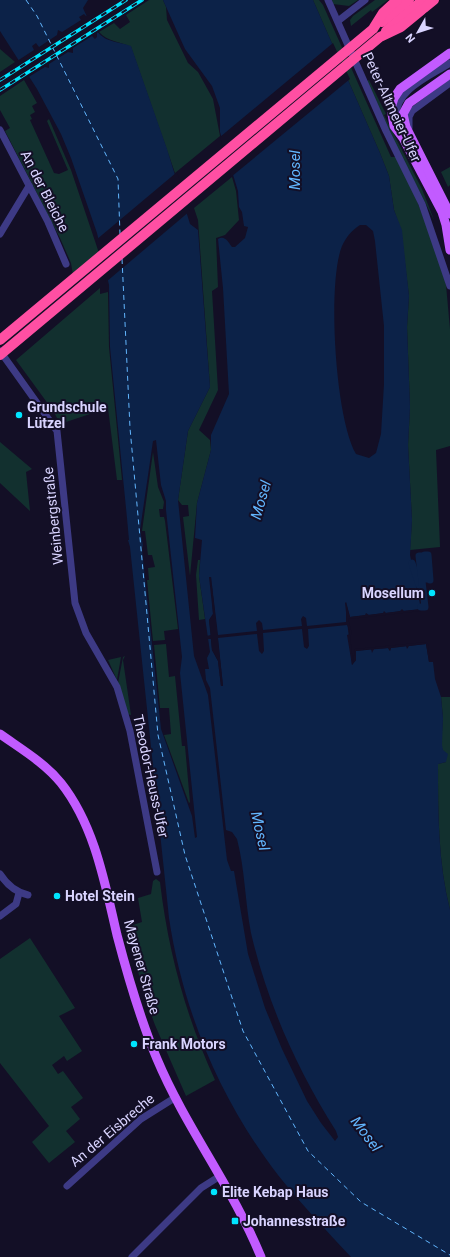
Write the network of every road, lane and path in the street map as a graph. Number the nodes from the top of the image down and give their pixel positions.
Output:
1 (328, 0) edge
2 (365, 0) edge
3 (397, 0) edge
4 (409, 0) edge
5 (423, 0) edge
6 (434, 0) edge
7 (338, 21) junction
8 (390, 21) junction
9 (373, 29) junction
10 (380, 37) junction
11 (450, 54) edge
12 (450, 63) edge
13 (450, 74) edge
14 (450, 83) edge
15 (0, 130) edge
16 (406, 137) junction
17 (28, 186) junction
18 (450, 213) edge
19 (431, 226) junction
20 (0, 234) edge
21 (449, 239) edge
22 (450, 250) edge
23 (66, 264) dead end
24 (450, 286) edge
25 (0, 340) edge
26 (0, 351) edge
27 (0, 355) edge
28 (117, 687) joint
29 (0, 734) edge
30 (157, 872) dead end
31 (0, 874) edge
32 (19, 893) junction
33 (28, 895) dead end
34 (0, 916) edge
35 (176, 1097) junction
36 (220, 1176) junction
37 (66, 1186) dead end
38 (132, 1257) edge
39 (261, 1257) edge

1 - 7 street, Peter-Altmeier-Ufer
2 - 7 street
3 - 9 highway
4 - 8 highway
5 - 8 highway
6 - 10 highway
7 - 19 street, Peter-Altmeier-Ufer
8 - 9 highway
8 - 10 highway
9 - 25 highway
10 - 27 highway
11 - 16 main road
12 - 16 street
13 - 16 main road
14 - 16 street
15 - 17 street, An der Bleiche
16 - 18 main road
16 - 21 main road
17 - 20 street
17 - 23 street, An der Bleiche
19 - 21 street, Peter-Altmeier-Ufer
19 - 24 street, Peter-Altmeier-Ufer
21 - 22 main road
26 - 28 street, Weinbergstraße
28 - 30 street, Theodor-Heuss-Ufer
29 - 35 main road, Mayener Straße
31 - 32 street
32 - 33 street
32 - 34 street
35 - 36 main road, Mayener Straße
35 - 37 street, An der Eisbreche
36 - 38 street
36 - 39 main road, Mayener Straße

